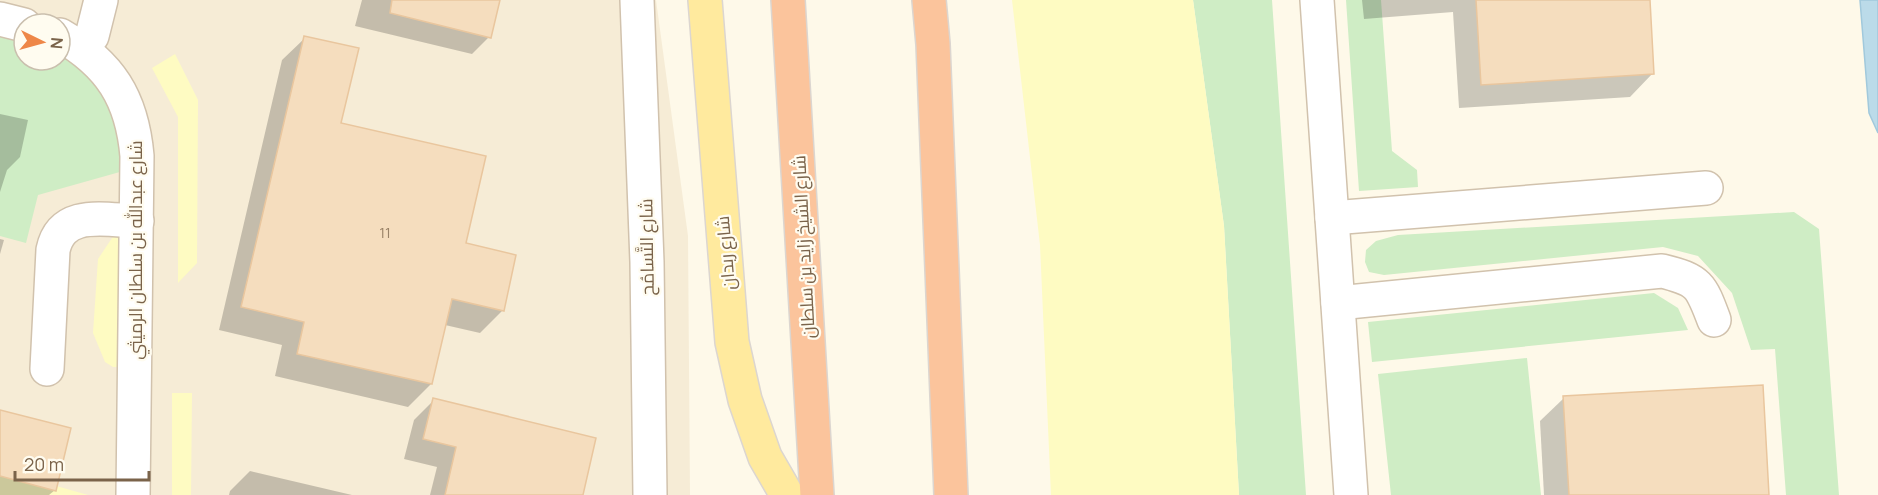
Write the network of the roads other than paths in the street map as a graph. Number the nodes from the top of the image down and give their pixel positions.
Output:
1 (101, 0) edge
2 (637, 0) edge
3 (705, 0) edge
4 (788, 0) edge
5 (929, 0) edge
6 (1317, 0) edge
7 (92, 36) dead end
8 (72, 42) edge
9 (1706, 188) dead end
10 (1332, 218) junction
11 (137, 221) junction
12 (1338, 303) junction
13 (1714, 320) dead end
14 (47, 369) dead end
15 (133, 495) edge
16 (650, 495) edge
17 (787, 495) edge
18 (817, 495) edge
19 (951, 495) edge
20 (1351, 495) edge

1 - 7 street
2 - 16 street, شارع التَّسامُح
3 - 17 main road, شارع ربدان
4 - 18 highway, شارع الشيخ زايد بن سلطان
5 - 19 highway
6 - 10 street
8 - 11 street, شارع عبدالله بن سلطان الرميثي
9 - 10 street
10 - 12 street
11 - 14 street
11 - 15 street, شارع عبدالله بن سلطان الرميثي
12 - 13 street
12 - 20 street

